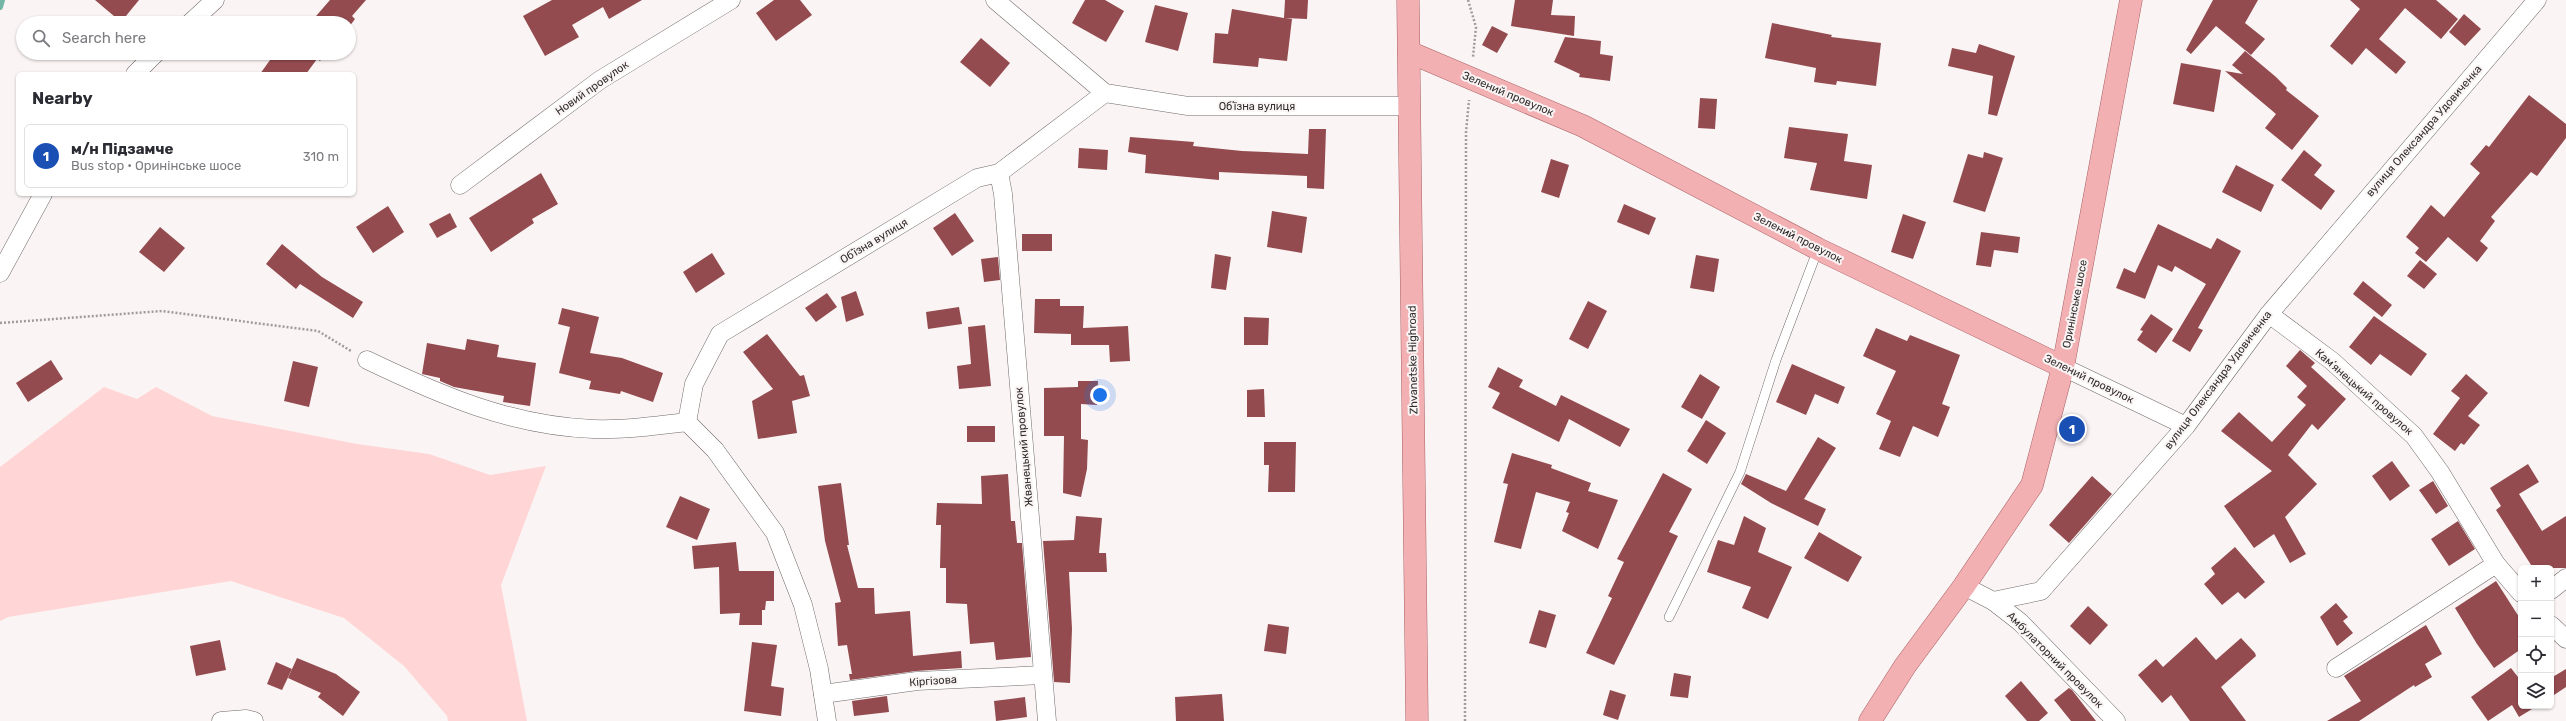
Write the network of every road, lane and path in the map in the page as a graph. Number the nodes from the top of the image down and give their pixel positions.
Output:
1 (216, 0) edge
2 (731, 0) edge
3 (995, 0) edge
4 (1408, 0) edge
5 (1468, 0) edge
6 (2131, 0) edge
7 (2537, 0) edge
8 (198, 16) edge
9 (1409, 52) junction
10 (149, 60) edge
11 (137, 72) edge
12 (1471, 78) junction
13 (1105, 94) junction
14 (1410, 106) junction
15 (999, 173) junction
16 (460, 185) dead end
17 (42, 196) edge
18 (1818, 248) junction
19 (0, 273) edge
20 (2269, 314) junction
21 (0, 323) edge
22 (367, 360) joint
23 (2063, 367) junction
24 (687, 422) junction
25 (2186, 426) junction
26 (2496, 564) junction
27 (2566, 578) edge
28 (1964, 586) junction
29 (2554, 588) edge
30 (2518, 590) edge
31 (1993, 601) junction
32 (1669, 617) dead end
33 (2554, 628) edge
34 (2566, 640) edge
35 (2336, 668) dead end
36 (1043, 675) junction
37 (823, 694) junction
38 (221, 721) edge
39 (254, 721) edge
40 (826, 721) edge
41 (1047, 721) edge
42 (1417, 721) edge
43 (1465, 721) edge
44 (1870, 721) edge
45 (2116, 721) edge

1 - 8 street
2 - 16 street, Новий провулок
3 - 13 street
4 - 9 main road, Zhvanetske Highroad
5 - 12 path
6 - 23 main road, Оринінське шосе
7 - 20 street, вулиця Олександра Удовиченка
9 - 12 main road, Зелений провулок
9 - 14 main road, Zhvanetske Highroad
10 - 11 street
12 - 18 main road, Зелений провулок
12 - 43 path
13 - 14 street, Обʼїзна вулиця
13 - 15 street, Обʼїзна вулиця
14 - 42 main road, Zhvanetske Highroad
15 - 24 street, Обʼїзна вулиця
15 - 36 street, Жванецький провулок
17 - 19 street
18 - 23 main road, Зелений провулок
18 - 32 lane
20 - 25 street, вулиця Олександра Удовиченка
20 - 26 street, Камʼянецький провулок
21 - 22 path
22 - 24 street
23 - 25 street, Зелений провулок
23 - 28 main road, Оринінське шосе
24 - 37 street
25 - 31 street, вулиця Олександра Удовиченка
26 - 30 street, Камʼянецький провулок
26 - 35 street
27 - 29 street
28 - 31 street
28 - 44 main road
31 - 45 street, Амбулаторний провулок
33 - 34 street
36 - 37 street, Кіргізова
36 - 41 street, Жванецький провулок
37 - 40 street
38 - 39 street

